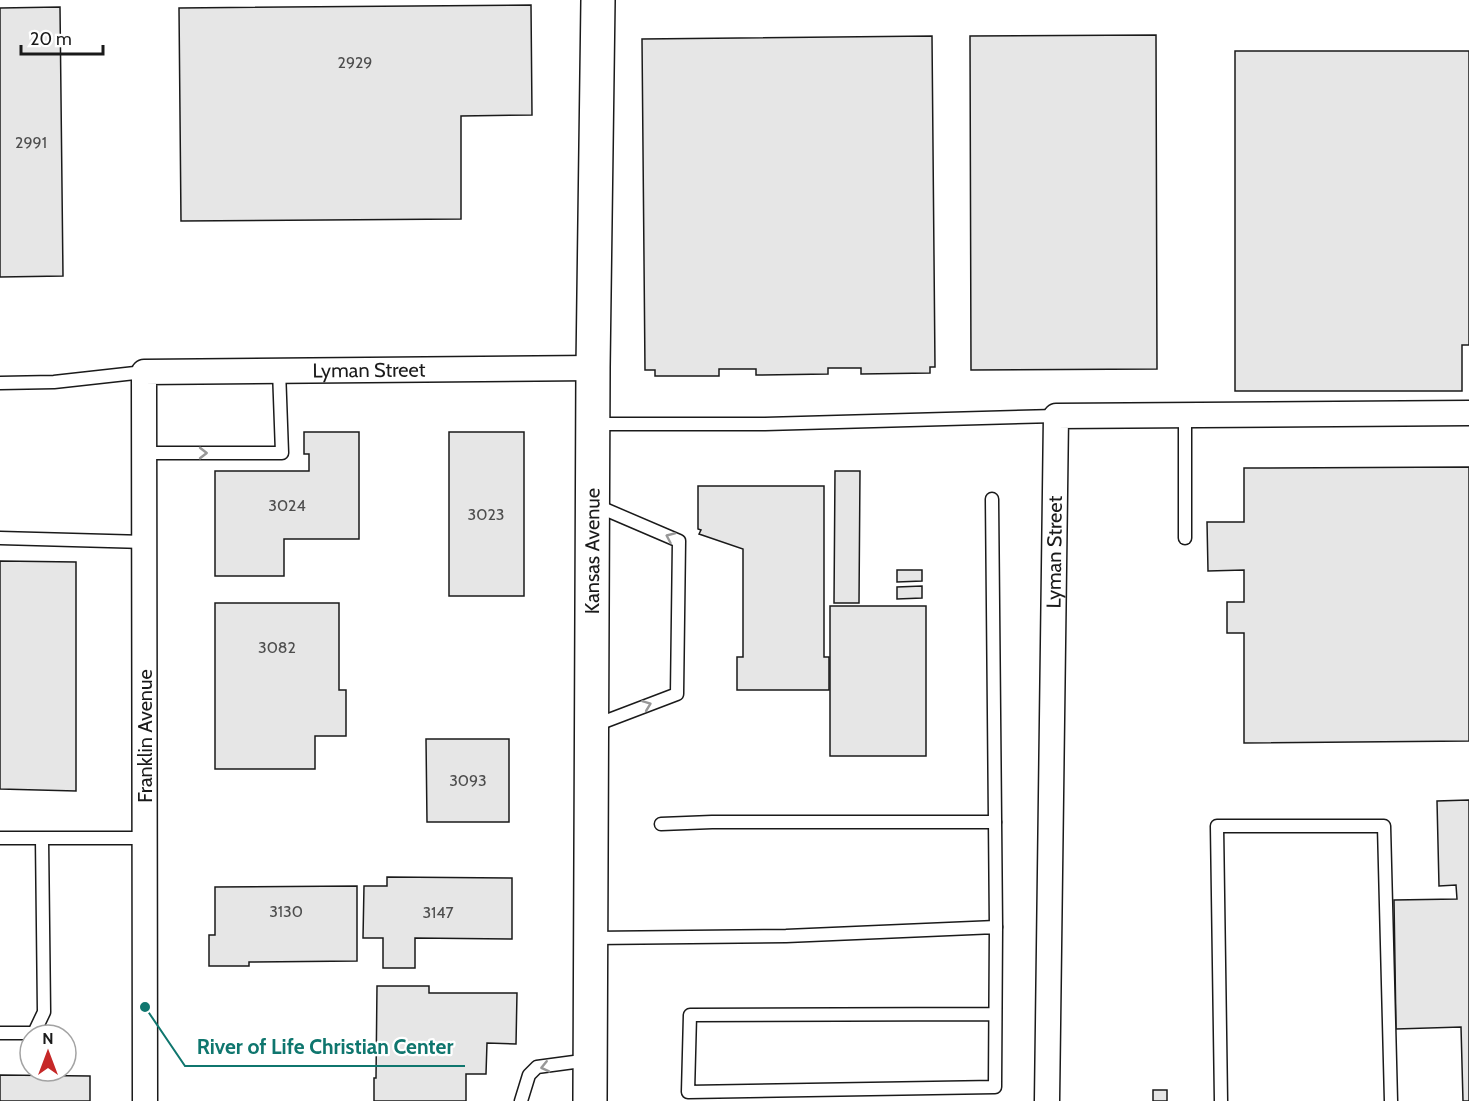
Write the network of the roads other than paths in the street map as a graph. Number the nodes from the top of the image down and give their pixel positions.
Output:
1 (598, 0) edge
2 (593, 368) junction
3 (279, 370) junction
4 (144, 372) junction
5 (0, 383) edge
6 (1469, 413) edge
7 (1056, 416) junction
8 (1185, 416) junction
9 (593, 424) junction
10 (144, 453) junction
11 (992, 499) dead end
12 (593, 504) junction
13 (0, 538) edge
14 (1185, 538) dead end
15 (145, 542) junction
16 (592, 726) junction
17 (995, 822) junction
18 (661, 824) dead end
19 (0, 838) edge
20 (145, 838) junction
21 (42, 839) junction
22 (996, 927) junction
23 (591, 938) junction
24 (995, 1014) junction
25 (0, 1033) edge
26 (590, 1060) junction
27 (145, 1101) edge
28 (521, 1101) edge
29 (590, 1101) edge
30 (1047, 1101) edge
31 (1221, 1101) edge
32 (1391, 1101) edge

1 - 2 street, Kansas Avenue
2 - 3 street, Lyman Street
2 - 9 street, Kansas Avenue
3 - 4 street, Lyman Street
10 -> 3 lane
4 - 5 lane
4 - 10 street, Franklin Avenue
6 - 8 street
7 - 8 street
7 - 9 lane
7 - 30 street, Lyman Street
8 - 14 lane
9 - 12 street, Kansas Avenue
10 - 15 street, Franklin Avenue
11 - 17 lane
12 - 16 street, Kansas Avenue
16 -> 12 lane
13 - 15 lane
15 - 20 street, Franklin Avenue
16 - 23 street, Kansas Avenue
17 - 18 lane
17 - 22 lane
19 - 21 lane
20 - 21 lane
20 - 27 street, Franklin Avenue
21 - 25 lane
22 - 23 lane
22 - 24 lane
23 - 26 street, Kansas Avenue
24 - 24 lane
26 -> 28 lane
26 - 29 street, Kansas Avenue
31 - 32 lane

